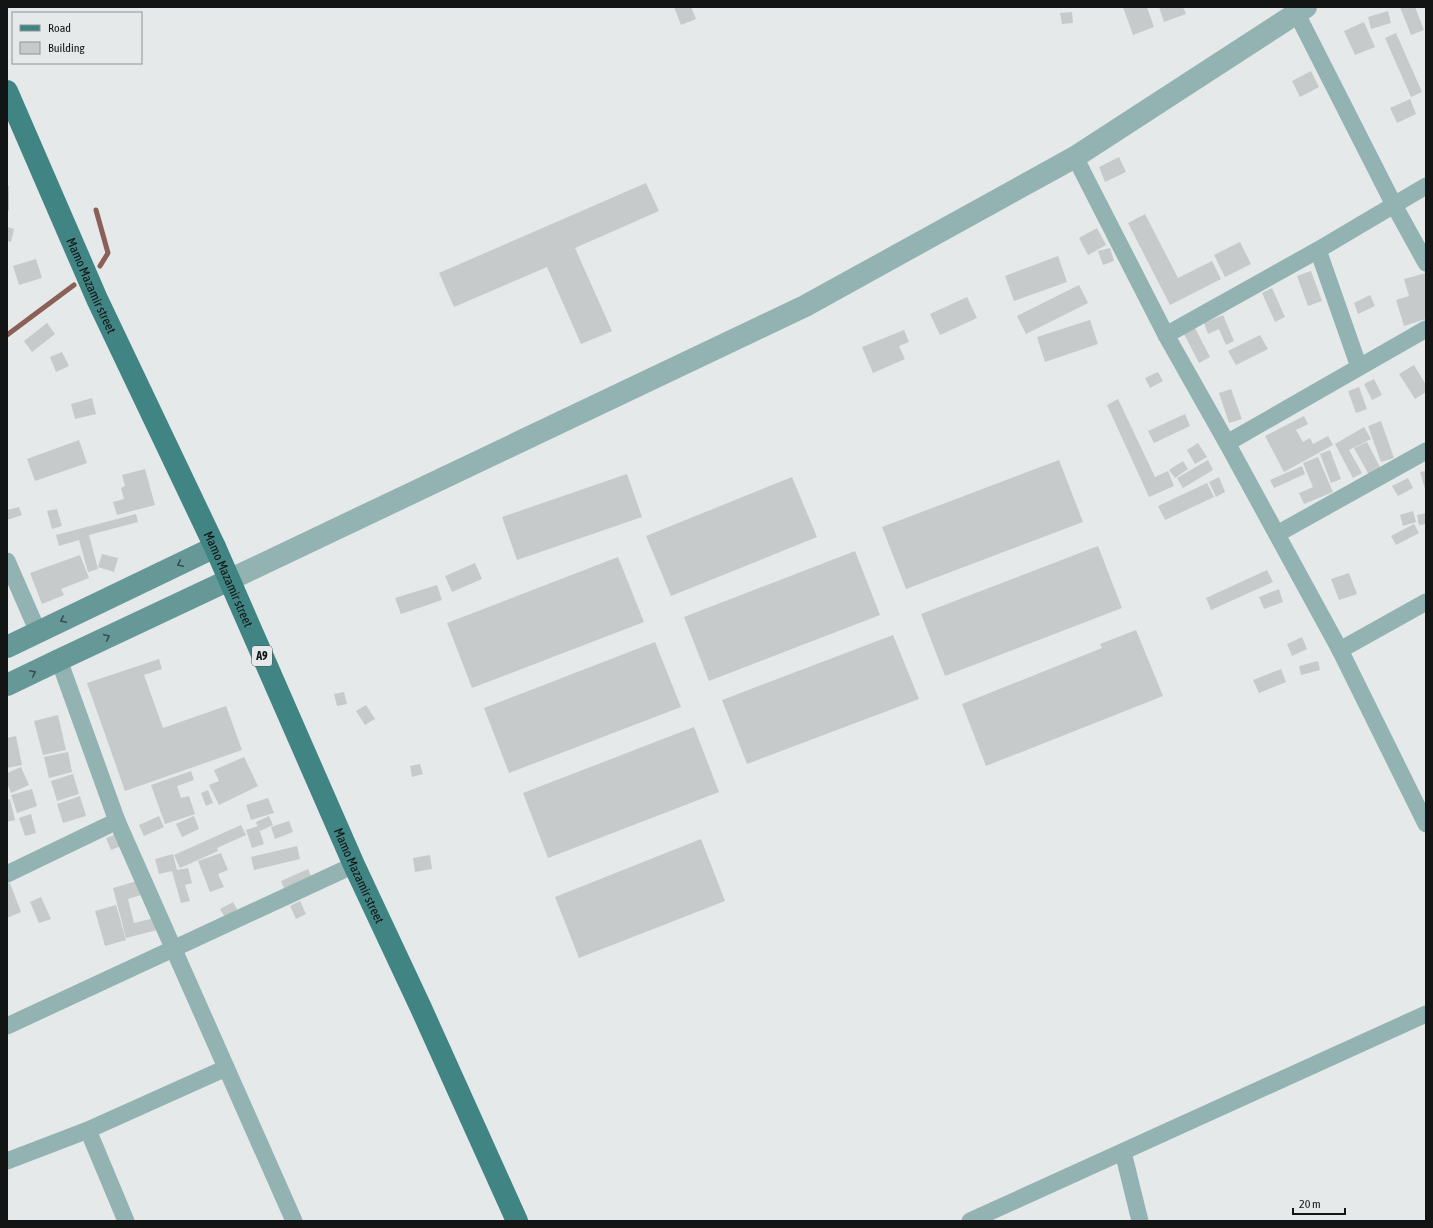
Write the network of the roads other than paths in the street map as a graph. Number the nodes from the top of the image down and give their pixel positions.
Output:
1 (1301, 10) edge
2 (7, 91) edge
3 (1075, 156) junction
4 (1426, 186) edge
5 (1394, 205) junction
6 (1318, 250) junction
7 (1426, 263) edge
8 (1426, 329) edge
9 (1166, 335) junction
10 (1359, 367) junction
11 (1227, 443) junction
12 (1426, 451) edge
13 (1277, 534) junction
14 (215, 548) junction
15 (7, 561) edge
16 (229, 580) junction
17 (1426, 602) edge
18 (38, 632) junction
19 (7, 647) edge
20 (1340, 650) junction
21 (59, 660) junction
22 (7, 685) edge
23 (117, 821) junction
24 (1426, 824) edge
25 (354, 865) junction
26 (7, 874) edge
27 (173, 949) junction
28 (1426, 1014) edge
29 (7, 1026) edge
30 (226, 1068) junction
31 (88, 1130) junction
32 (1123, 1152) junction
33 (7, 1161) edge
34 (126, 1221) edge
35 (294, 1221) edge
36 (517, 1221) edge
37 (970, 1221) edge
38 (1140, 1221) edge

1 - 3 street
1 - 5 street
2 - 14 main road, Mamo Mazamir street / A9
3 - 9 street
3 - 16 street
4 - 5 street
5 - 6 street
5 - 7 street
6 - 9 street
6 - 10 street
8 - 10 street
9 - 11 street
10 - 11 street
11 - 13 street
12 - 13 street
13 - 20 street
14 - 16 main road, Mamo Mazamir street / A9
14 -> 18 main road
15 - 18 street
21 -> 16 main road
16 - 25 main road, Mamo Mazamir street / A9
17 - 20 street
18 - 19 main road
20 - 24 street
22 -> 21 main road
21 - 23 street
23 - 26 street
23 - 27 street
25 - 27 street
25 - 36 main road, Mamo Mazamir street / A9
27 - 29 street
27 - 30 street
28 - 32 street
30 - 31 street
30 - 35 street
31 - 33 street
31 - 34 street
32 - 37 street
32 - 38 street

